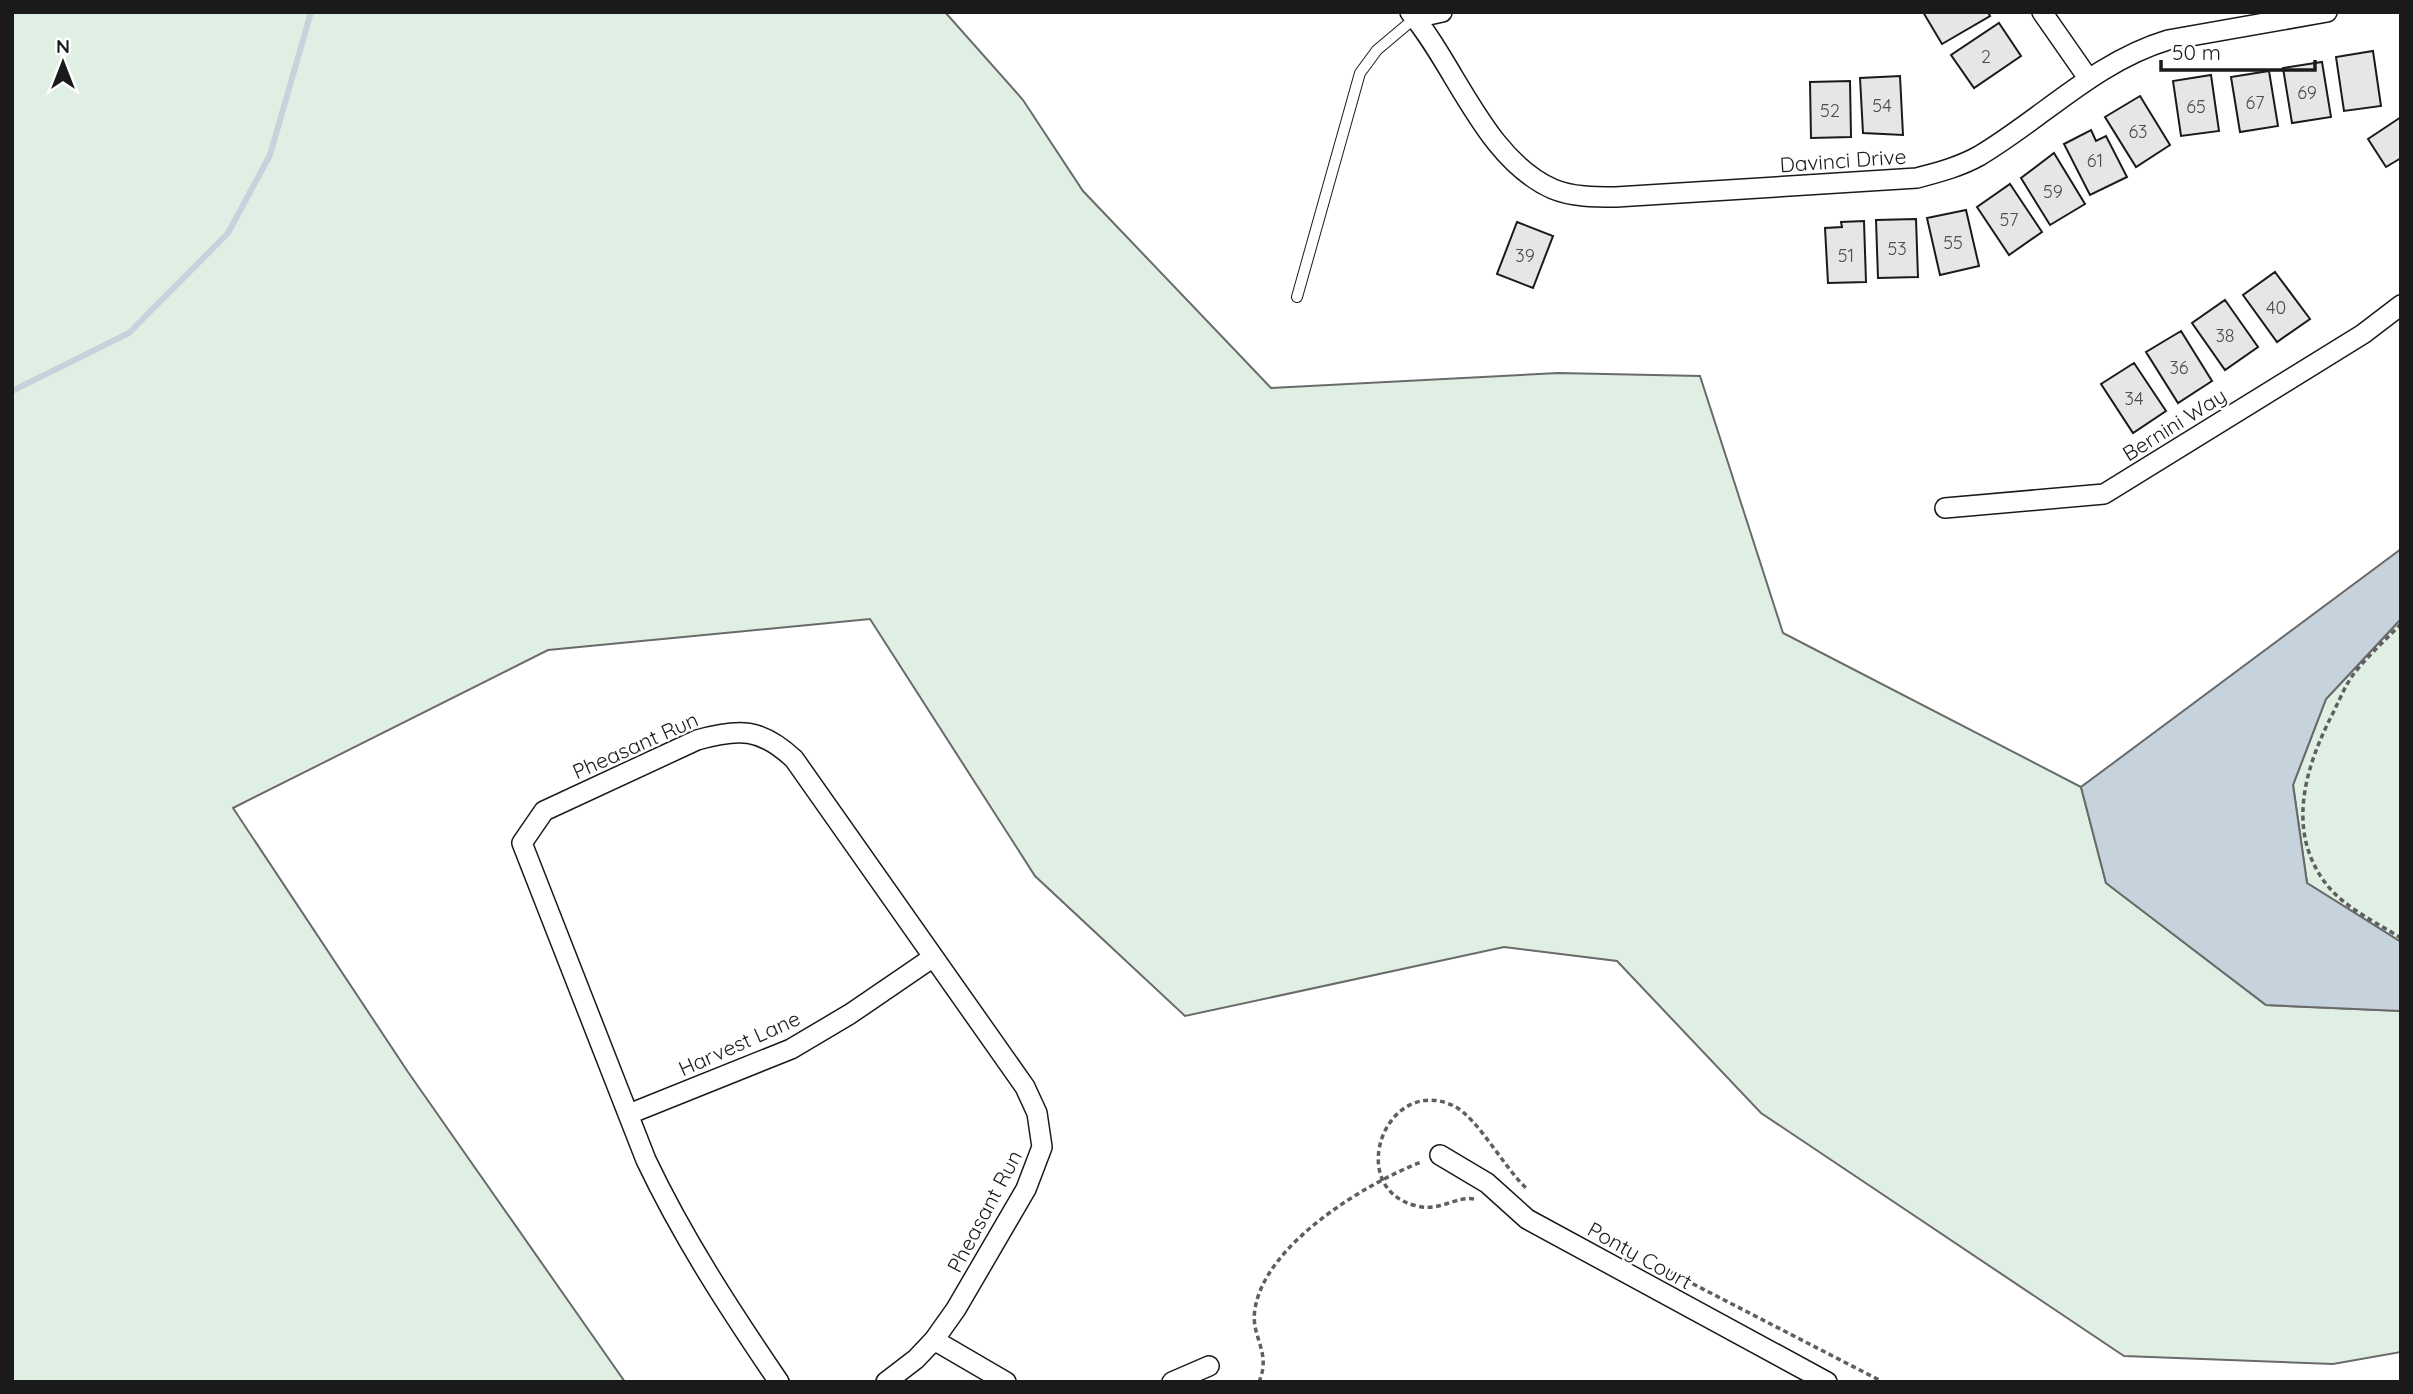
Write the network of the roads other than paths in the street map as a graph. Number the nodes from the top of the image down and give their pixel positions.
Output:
1 (1443, 12) edge
2 (2042, 12) edge
3 (2327, 12) edge
4 (1415, 14) edge
5 (2088, 78) junction
6 (1297, 297) dead end
7 (2401, 305) edge
8 (1945, 508) dead end
9 (932, 958) junction
10 (629, 1115) junction
11 (1440, 1155) road end
12 (934, 1340) junction
13 (1209, 1366) dead end
14 (779, 1382) edge
15 (886, 1382) edge
16 (1006, 1382) edge
17 (1171, 1382) edge
18 (1827, 1382) edge

1 - 4 street
2 - 5 street
3 - 5 street, Davinci Drive
4 - 5 street, Davinci Drive
4 - 6 lane
7 - 8 street, Bernini Way
9 - 10 street, Harvest Lane
9 - 10 street, Pheasant Run
9 - 12 street, Pheasant Run
10 - 14 street, Pheasant Run
11 - 18 street, Ponty Court
12 - 15 street, Pheasant Run
12 - 16 street
13 - 17 street

